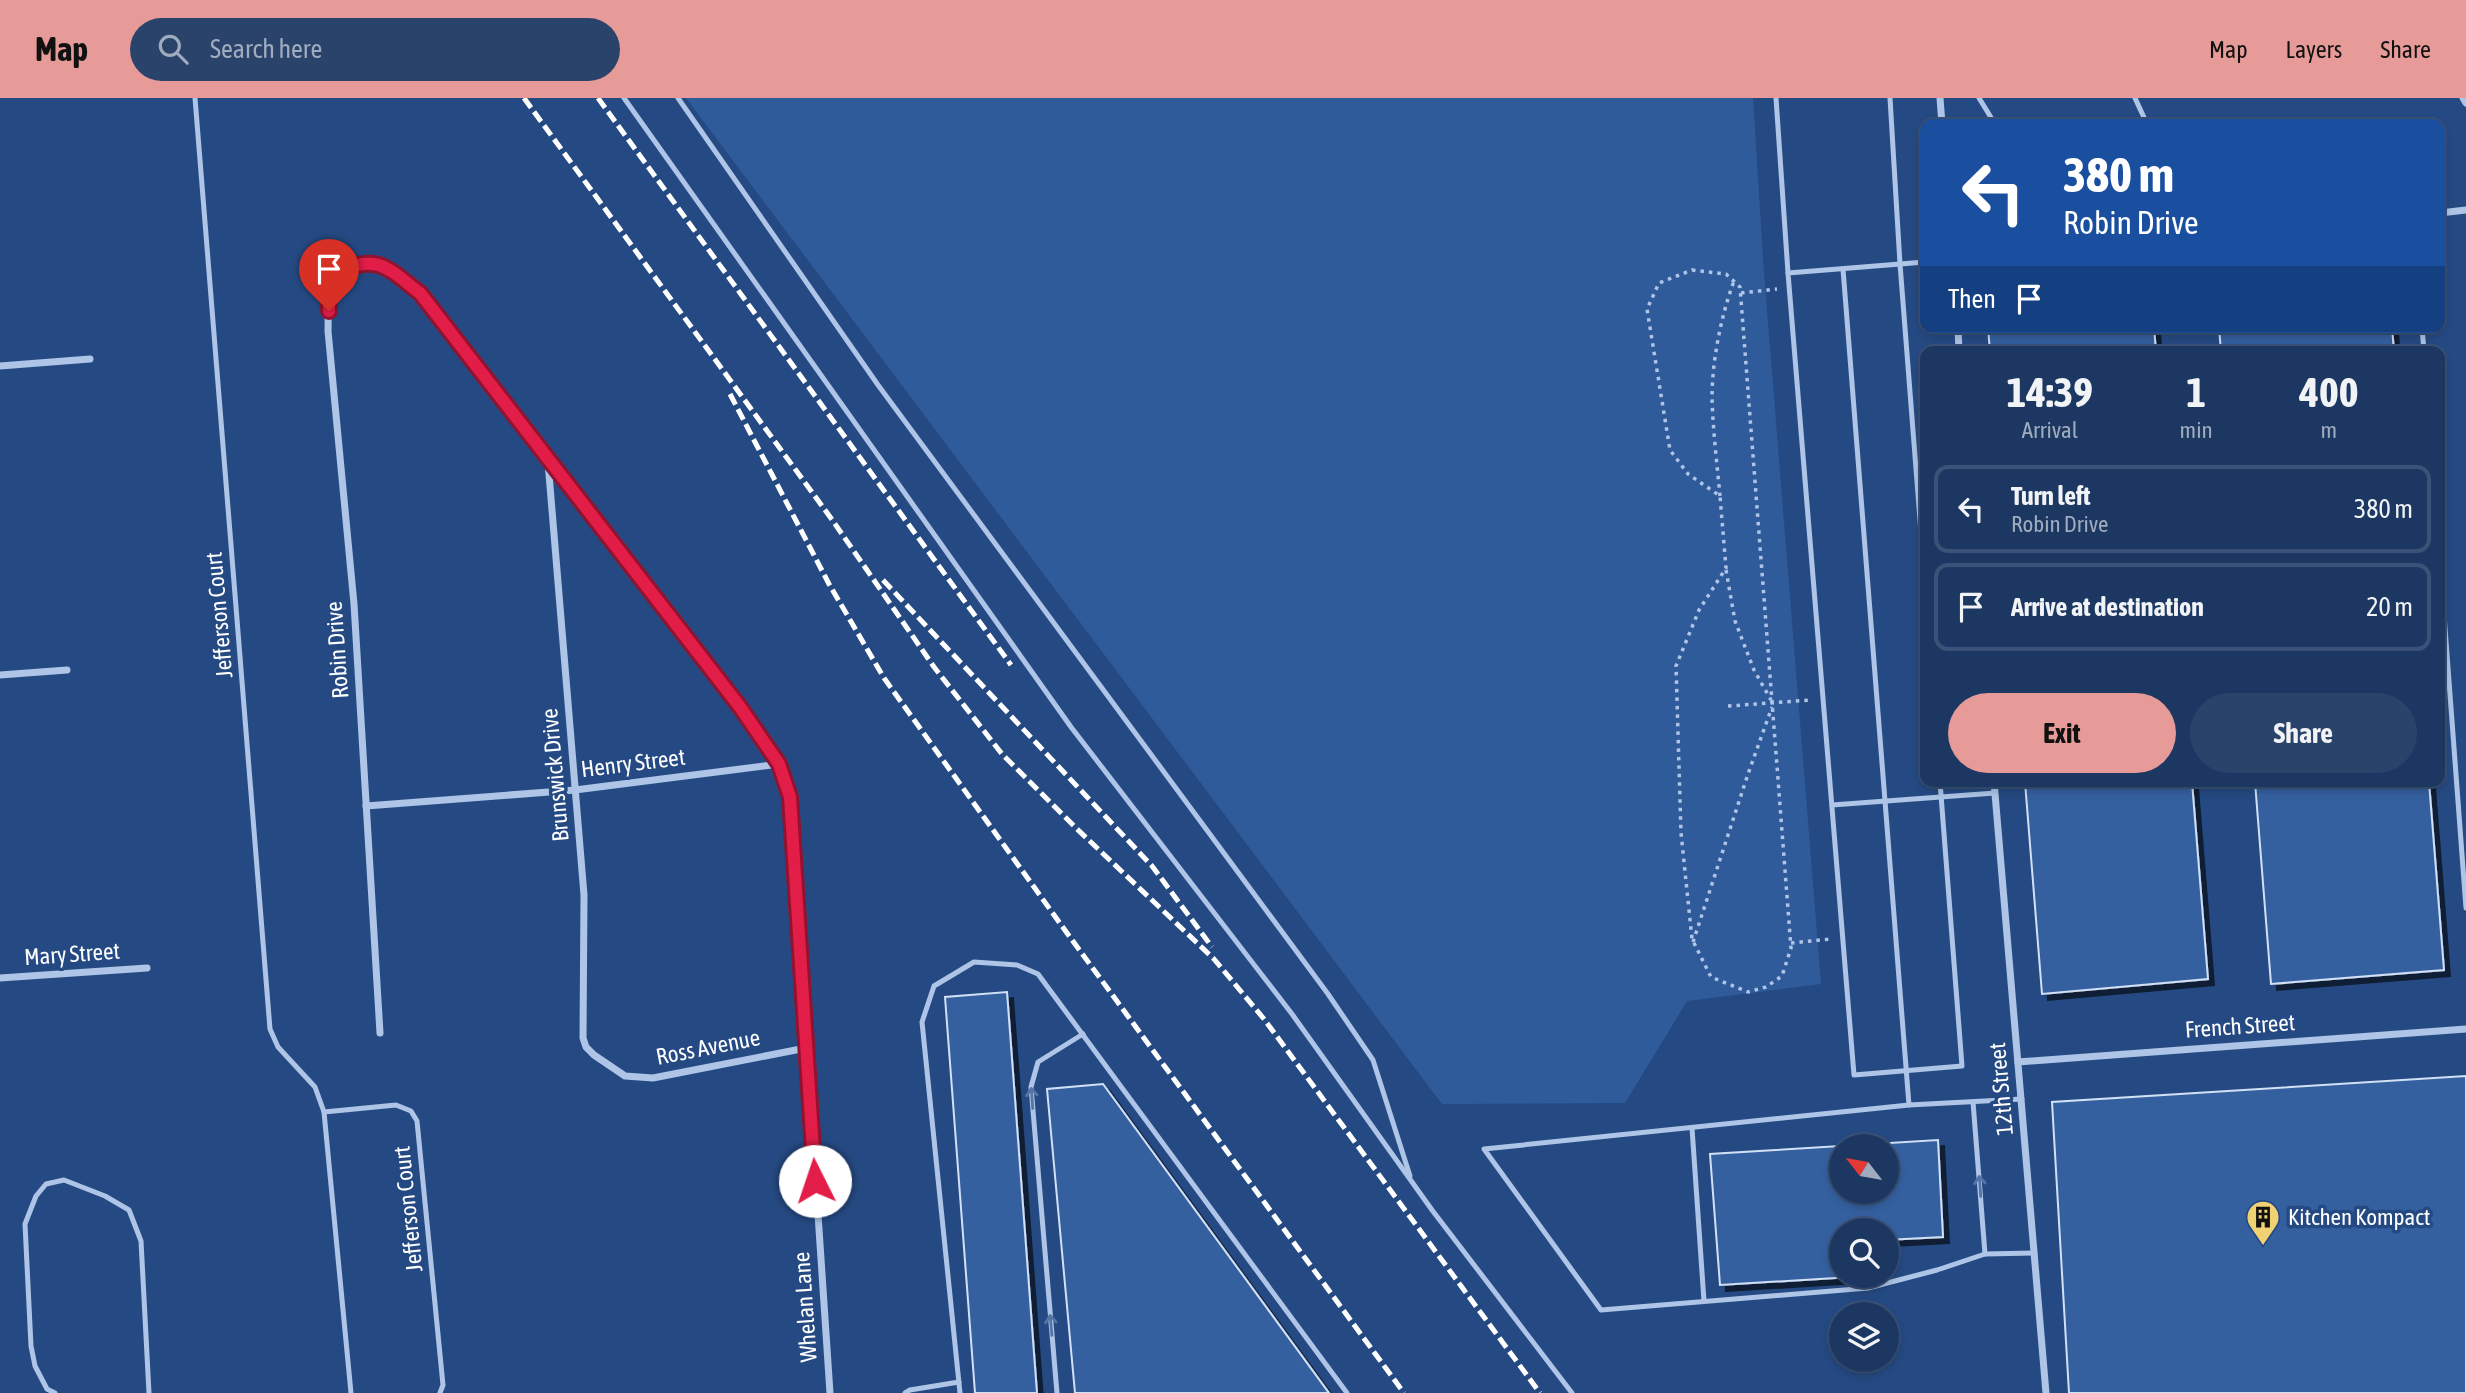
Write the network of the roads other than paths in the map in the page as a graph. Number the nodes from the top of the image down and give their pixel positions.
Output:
1 (195, 98) edge
2 (624, 98) edge
3 (678, 98) edge
4 (1776, 98) edge
5 (1890, 98) edge
6 (1940, 98) edge
7 (1979, 98) edge
8 (2135, 98) edge
9 (2463, 98) edge
10 (2466, 103) edge
11 (1942, 119) edge
12 (1993, 119) edge
13 (2145, 119) edge
14 (2466, 211) edge
15 (2445, 213) edge
16 (1920, 262) edge
17 (1900, 264) junction
18 (1843, 269) junction
19 (344, 270) joint
20 (1788, 273) junction
21 (90, 359) dead end
22 (0, 366) edge
23 (548, 461) junction
24 (1920, 520) edge
25 (2445, 628) edge
26 (67, 670) dead end
27 (0, 675) edge
28 (779, 764) junction
29 (1940, 787) edge
30 (1994, 787) edge
31 (575, 790) junction
32 (1995, 793) junction
33 (1941, 796) junction
34 (1885, 800) junction
35 (1832, 805) junction
36 (366, 806) junction
37 (2466, 908) edge
38 (147, 968) dead end
39 (0, 978) edge
40 (2466, 1028) edge
41 (380, 1033) dead end
42 (1083, 1034) junction
43 (806, 1048) junction
44 (2018, 1062) junction
45 (617, 1071) joint
46 (1907, 1071) junction
47 (2021, 1099) junction
48 (1973, 1102) junction
49 (1909, 1105) junction
50 (324, 1112) junction
51 (1692, 1128) junction
52 (1412, 1182) junction
53 (2035, 1253) junction
54 (1985, 1254) junction
55 (1704, 1301) junction
56 (959, 1382) junction
57 (55, 1393) edge
58 (149, 1393) edge
59 (351, 1393) edge
60 (440, 1393) edge
61 (830, 1393) edge
62 (905, 1393) edge
63 (960, 1393) edge
64 (1057, 1393) edge
65 (1347, 1393) edge
66 (1573, 1393) edge
67 (2046, 1393) edge

1 - 50 lane, Jefferson Court
2 - 52 lane
3 - 52 lane
4 - 20 lane
5 - 17 lane
6 - 11 street
7 - 12 lane
8 - 13 lane
9 - 10 street
14 - 15 street
16 - 17 lane
17 - 18 lane
17 - 24 lane
18 - 20 lane
18 - 34 lane
19 - 23 street, Whelan Lane
19 - 36 street, Robin Drive
20 - 35 lane
21 - 22 street
23 - 28 street, Whelan Lane
23 - 31 street, Brunswick Drive
25 - 37 lane
26 - 27 street
28 - 31 street, Henry Street
28 - 43 street, Whelan Lane
29 - 33 lane
30 - 32 street, 12th Street
31 - 36 street, Henry Street
31 - 45 street, Brunswick Drive
32 - 33 lane
32 - 44 street, 12th Street
33 - 34 lane
33 - 46 lane
34 - 35 lane
34 - 46 lane
35 - 46 lane
36 - 41 street, Robin Drive
38 - 39 street, Mary Street
40 - 44 street, French Street
42 - 56 lane
64 -> 42 lane
42 - 65 lane
43 - 45 street, Ross Avenue
43 - 61 street, Whelan Lane
44 - 47 street, 12th Street
46 - 49 lane
47 - 48 lane
47 - 53 street, 12th Street
48 - 49 lane
54 -> 48 lane
49 - 51 lane
50 - 59 lane, Jefferson Court
50 - 60 lane, Jefferson Court
51 - 55 lane
51 - 55 lane
52 - 66 lane
53 - 54 lane
53 - 67 street, 12th Street
54 - 55 lane
56 - 62 lane
56 - 63 lane
57 - 58 lane

